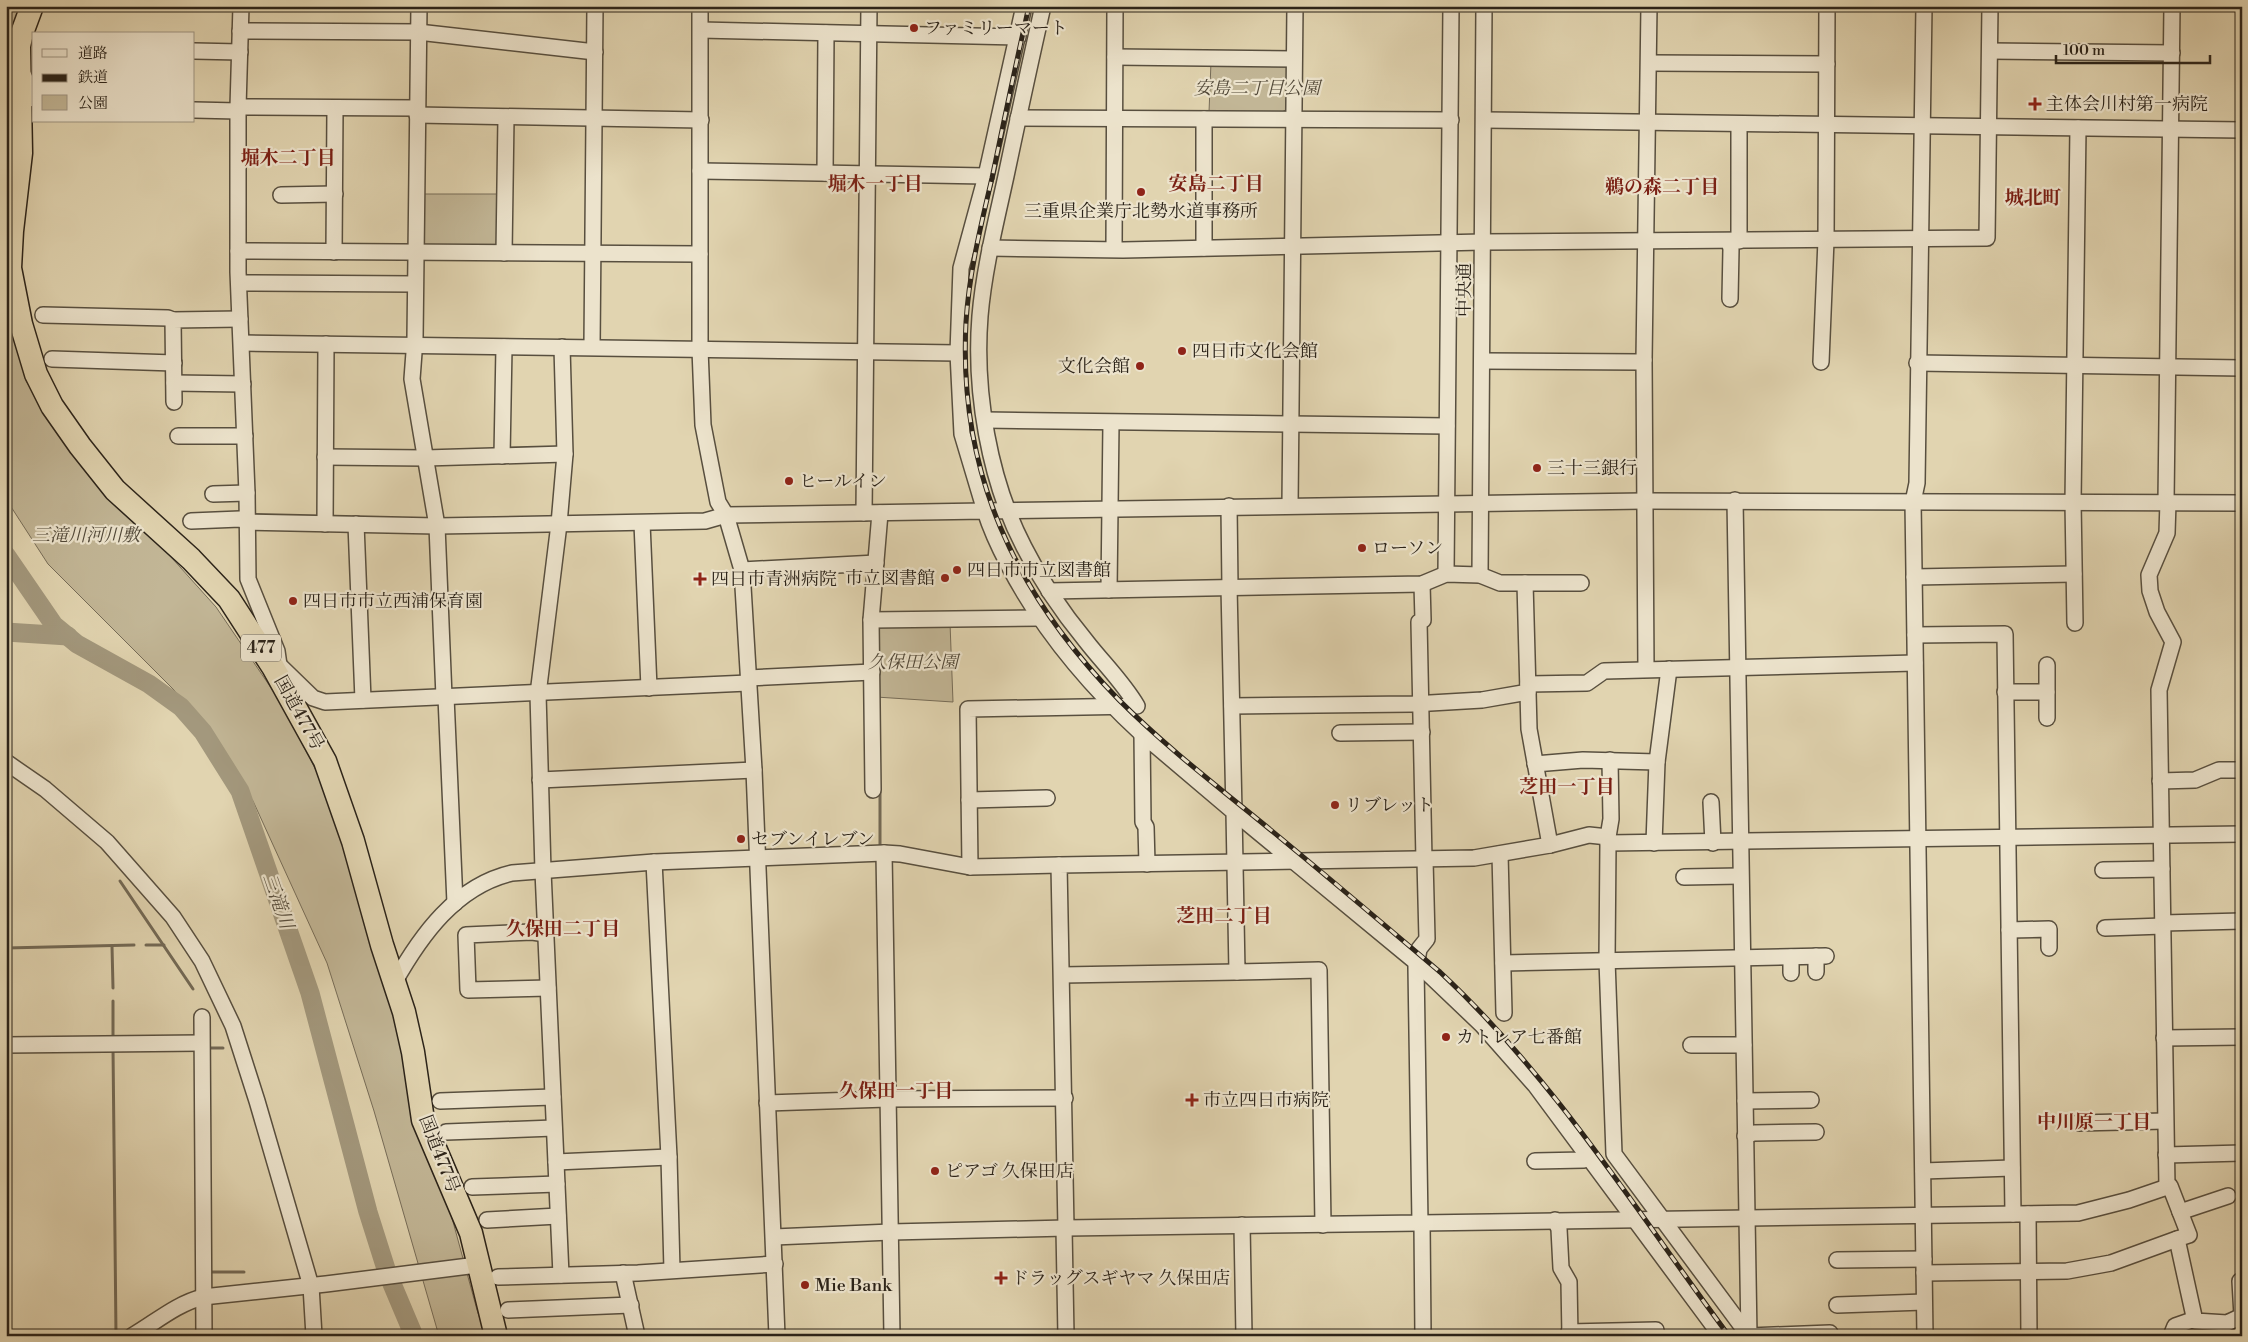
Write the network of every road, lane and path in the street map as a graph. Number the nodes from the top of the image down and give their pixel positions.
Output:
1 (32, 6) edge
2 (241, 6) edge
3 (419, 6) edge
4 (595, 6) edge
5 (700, 6) edge
6 (869, 6) edge
7 (1024, 6) edge
8 (1043, 6) edge
9 (1116, 6) edge
10 (1295, 6) edge
11 (1451, 6) edge
12 (1484, 6) edge
13 (1649, 6) edge
14 (1827, 6) edge
15 (1924, 6) edge
16 (1990, 6) edge
17 (2172, 6) edge
18 (700, 30) junction
19 (240, 31) junction
20 (418, 32) junction
21 (826, 33) junction
22 (869, 34) junction
23 (1018, 37) junction
24 (1990, 50) junction
25 (195, 51) edge
26 (240, 52) junction
27 (595, 52) junction
28 (2172, 53) junction
29 (1115, 57) junction
30 (1294, 59) junction
31 (1649, 62) junction
32 (18, 64) junction
33 (1827, 64) junction
34 (32, 95) edge
35 (238, 109) junction
36 (335, 109) junction
37 (195, 110) edge
38 (416, 112) junction
39 (506, 117) junction
40 (1018, 118) junction
41 (1115, 118) junction
42 (1204, 118) junction
43 (594, 119) junction
44 (1293, 119) junction
45 (701, 120) junction
46 (1451, 120) junction
47 (1485, 120) junction
48 (1647, 123) junction
49 (1739, 124) junction
50 (1826, 125) junction
51 (1922, 126) junction
52 (1989, 127) junction
53 (2078, 128) junction
54 (2170, 129) junction
55 (2242, 130) edge
56 (700, 171) junction
57 (825, 173) junction
58 (869, 174) junction
59 (986, 176) junction
60 (335, 194) junction
61 (281, 195) dead end
62 (1920, 239) junction
63 (1826, 240) junction
64 (1734, 241) junction
65 (1483, 242) junction
66 (1647, 242) junction
67 (1448, 244) junction
68 (1292, 247) junction
69 (990, 248) junction
70 (1204, 248) junction
71 (1114, 249) junction
72 (238, 251) junction
73 (334, 252) junction
74 (416, 252) junction
75 (504, 253) junction
76 (593, 254) junction
77 (700, 254) junction
78 (239, 284) junction
79 (416, 284) junction
80 (1730, 299) dead end
81 (43, 315) dead end
82 (240, 319) junction
83 (174, 320) junction
84 (242, 343) junction
85 (326, 344) junction
86 (413, 346) junction
87 (504, 347) junction
88 (562, 347) junction
89 (592, 347) junction
90 (700, 349) junction
91 (866, 350) junction
92 (958, 353) junction
93 (52, 359) dead end
94 (1644, 360) junction
95 (1482, 361) junction
96 (1821, 362) dead end
97 (174, 363) junction
98 (1917, 363) junction
99 (2075, 365) junction
100 (2168, 366) junction
101 (2242, 368) edge
102 (174, 384) junction
103 (243, 384) junction
104 (174, 402) dead end
105 (984, 420) junction
106 (1111, 423) junction
107 (1292, 424) junction
108 (1447, 426) junction
109 (178, 436) dead end
110 (245, 436) junction
111 (565, 454) junction
112 (502, 456) junction
113 (325, 457) junction
114 (425, 458) junction
115 (247, 493) junction
116 (213, 494) dead end
117 (1735, 500) junction
118 (1644, 501) junction
119 (1481, 502) junction
120 (1913, 502) junction
121 (2073, 502) junction
122 (2167, 502) junction
123 (2242, 503) edge
124 (1446, 504) junction
125 (1229, 506) junction
126 (1290, 506) junction
127 (1110, 509) junction
128 (1008, 510) junction
129 (985, 512) junction
130 (864, 513) junction
131 (880, 513) junction
132 (726, 515) junction
133 (191, 521) dead end
134 (248, 522) junction
135 (642, 523) junction
136 (325, 524) junction
137 (356, 524) junction
138 (559, 524) junction
139 (437, 526) junction
140 (876, 563) junction
141 (742, 570) junction
142 (1446, 574) junction
143 (2074, 574) junction
144 (1480, 575) junction
145 (1914, 577) junction
146 (1526, 583) junction
147 (1581, 583) dead end
148 (1422, 584) junction
149 (1229, 587) junction
150 (1109, 590) junction
151 (1049, 591) junction
152 (1040, 618) junction
153 (875, 620) junction
154 (2075, 624) dead end
155 (1915, 635) junction
156 (1915, 663) junction
157 (2047, 665) dead end
158 (276, 666) junction
159 (1738, 666) junction
160 (1646, 669) junction
161 (1669, 669) junction
162 (872, 672) junction
163 (748, 681) junction
164 (649, 688) junction
165 (1528, 688) junction
166 (2005, 692) junction
167 (2047, 692) junction
168 (538, 694) junction
169 (445, 697) junction
170 (363, 700) junction
171 (1421, 702) junction
172 (1232, 706) junction
173 (1112, 707) junction
174 (2047, 718) dead end
175 (1422, 732) junction
176 (1340, 733) dead end
177 (1142, 734) junction
178 (1610, 760) junction
179 (6, 762) edge
180 (1657, 762) junction
181 (1535, 764) junction
182 (754, 770) junction
183 (2236, 770) dead end
184 (540, 780) junction
185 (2160, 782) junction
186 (873, 790) dead end
187 (1048, 798) dead end
188 (969, 800) junction
189 (1712, 802) dead end
190 (1234, 812) junction
191 (2242, 834) edge
192 (2162, 835) junction
193 (2008, 838) junction
194 (1608, 840) junction
195 (1918, 840) junction
196 (1713, 842) junction
197 (1654, 843) junction
198 (1739, 843) junction
199 (1550, 845) junction
200 (884, 853) junction
201 (1500, 854) junction
202 (757, 859) junction
203 (1424, 860) junction
204 (1295, 861) junction
205 (654, 862) junction
206 (1235, 862) junction
207 (1147, 864) junction
208 (1059, 865) junction
209 (970, 867) junction
210 (2162, 869) junction
211 (2103, 870) dead end
212 (543, 871) junction
213 (1740, 876) junction
214 (1684, 877) dead end
215 (455, 903) junction
216 (2242, 921) edge
217 (2163, 925) junction
218 (2105, 928) dead end
219 (2009, 930) junction
220 (546, 934) junction
221 (2049, 948) dead end
222 (1791, 957) junction
223 (1742, 958) junction
224 (1607, 960) junction
225 (1417, 963) junction
226 (1503, 963) junction
227 (1237, 972) junction
228 (1816, 972) dead end
229 (1792, 973) dead end
230 (1062, 975) junction
231 (394, 983) junction
232 (548, 988) junction
233 (1504, 1013) dead end
234 (202, 1017) dead end
235 (2242, 1036) edge
236 (2164, 1038) junction
237 (201, 1044) junction
238 (6, 1045) edge
239 (1691, 1045) dead end
240 (1744, 1045) junction
241 (553, 1097) junction
242 (1065, 1098) junction
243 (888, 1099) junction
244 (1811, 1100) dead end
245 (440, 1101) dead end
246 (1745, 1101) junction
247 (767, 1103) junction
248 (2165, 1121) junction
249 (2078, 1122) dead end
250 (554, 1128) junction
251 (446, 1132) dead end
252 (1816, 1132) dead end
253 (1745, 1136) junction
254 (2242, 1153) edge
255 (2166, 1154) junction
256 (669, 1157) junction
257 (1590, 1158) junction
258 (1535, 1161) dead end
259 (556, 1162) junction
260 (2012, 1168) junction
261 (1923, 1171) junction
262 (557, 1184) junction
263 (2167, 1187) junction
264 (472, 1188) dead end
265 (2228, 1196) dead end
266 (2180, 1212) junction
267 (2021, 1214) junction
268 (558, 1216) junction
269 (1924, 1216) junction
270 (1662, 1218) junction
271 (1747, 1218) junction
272 (1633, 1219) junction
273 (487, 1220) dead end
274 (1555, 1220) junction
275 (1421, 1222) junction
276 (1323, 1225) junction
277 (1242, 1226) junction
278 (1065, 1228) junction
279 (891, 1232) junction
280 (774, 1238) junction
281 (2177, 1239) junction
282 (1837, 1260) dead end
283 (775, 1264) junction
284 (473, 1266) junction
285 (1924, 1266) junction
286 (672, 1270) junction
287 (2028, 1272) junction
288 (623, 1273) junction
289 (561, 1275) junction
290 (498, 1277) dead end
291 (2240, 1281) dead end
292 (318, 1285) junction
293 (203, 1297) junction
294 (1924, 1302) junction
295 (1837, 1305) dead end
296 (631, 1306) junction
297 (508, 1310) dead end
298 (2242, 1316) edge
299 (2195, 1319) junction
300 (2222, 1329) edge
301 (1656, 1330) dead end
302 (1830, 1333) dead end
303 (141, 1334) edge
304 (1569, 1334) edge
305 (204, 1336) edge
306 (314, 1336) edge
307 (496, 1336) edge
308 (637, 1336) edge
309 (777, 1336) edge
310 (892, 1336) edge
311 (1066, 1336) edge
312 (1244, 1336) edge
313 (1423, 1336) edge
314 (1721, 1336) edge
315 (1749, 1336) edge
316 (1924, 1336) edge
317 (2029, 1336) edge
318 (2171, 1336) edge

1 - 32 highway, 国道477号 / 477
2 - 19 street
3 - 20 street
4 - 27 street
5 - 18 street
6 - 22 street
7 - 23 street
8 - 40 street
9 - 29 street
10 - 30 street
11 - 46 street, 中央通
12 - 47 street, 中央通
13 - 31 street
14 - 33 street
15 - 51 street
16 - 24 street
17 - 28 street
18 - 21 street
18 - 45 street
19 - 20 street
19 - 26 street
20 - 27 street
20 - 38 street
21 - 22 street
21 - 57 street
22 - 23 street
22 - 58 street
23 - 59 street
24 - 28 street
24 - 52 street
25 - 26 street
26 - 35 street
27 - 43 street
28 - 54 street
29 - 30 street
29 - 41 street
30 - 44 street
31 - 33 street
31 - 48 street
32 - 34 street
32 - 158 highway, 国道477号 / 477
33 - 50 street
35 - 36 street
35 - 37 street
35 - 72 street
36 - 38 street
36 - 60 street
38 - 39 street
38 - 74 street
39 - 43 street
39 - 75 street
40 - 41 street
40 - 69 street
41 - 42 street
41 - 71 street
42 - 44 street
42 - 70 street
43 - 45 street
43 - 76 street
44 - 46 street
44 - 68 street
45 - 56 street
46 - 67 street, 中央通
47 - 48 street
47 - 65 street, 中央通
48 - 49 street
48 - 66 street
49 - 50 street
49 - 64 street
50 - 51 street
50 - 63 street
51 - 52 street
51 - 62 street
52 - 53 street
52 - 62 street
53 - 54 street
53 - 99 street
54 - 55 street
54 - 100 street
56 - 57 street
56 - 77 street
57 - 58 street
58 - 59 street
58 - 91 street
59 - 92 street
60 - 61 street
60 - 73 street
62 - 63 street
62 - 98 street
63 - 64 street
63 - 96 street
64 - 66 street
64 - 80 street
65 - 66 street
65 - 67 street
65 - 95 street, 中央通
66 - 94 street
67 - 68 street
67 - 108 street, 中央通
68 - 70 street
68 - 107 street
69 - 71 street
69 - 105 street
70 - 71 street
72 - 73 street
72 - 78 street
73 - 74 street
74 - 75 street
74 - 79 street
75 - 76 street
76 - 77 street
76 - 89 street
77 - 90 street
78 - 79 street
78 - 82 street
79 - 86 street
81 - 83 street
82 - 83 street
82 - 84 street
83 - 97 street
84 - 85 street
84 - 103 street
85 - 86 street
85 - 113 street
86 - 87 street
86 - 114 street
87 - 88 street
87 - 112 street
88 - 89 street
88 - 111 street
89 - 90 street
90 - 91 street
90 - 132 street
91 - 92 street
91 - 130 street
92 - 129 street
93 - 97 street
94 - 95 street
94 - 118 street
95 - 119 street, 中央通
97 - 102 street
98 - 99 street
98 - 120 street
99 - 100 street
99 - 121 street
100 - 101 street
100 - 122 street
102 - 103 street
102 - 104 street
103 - 110 street
105 - 106 street
105 - 128 street
106 - 107 street
106 - 127 street
107 - 108 street
107 - 126 street
108 - 124 street, 中央通
109 - 110 street
110 - 115 street
111 - 112 street
111 - 138 street
112 - 114 street
113 - 114 street
113 - 136 street
114 - 139 street
115 - 116 street
115 - 134 street
117 - 118 street
117 - 120 street
117 - 159 street
118 - 119 street
118 - 160 street
119 - 124 street
119 - 144 street, 中央通
120 - 121 street
120 - 145 street
121 - 122 street
121 - 143 street
122 - 123 street
122 - 185 street
124 - 126 street
124 - 142 street, 中央通
125 - 126 street
125 - 127 street
125 - 149 street
127 - 128 street
127 - 150 street
128 - 129 street
128 - 151 street
129 - 131 street
129 - 152 street
130 - 131 street
130 - 132 street
131 - 140 street
132 - 135 street
132 - 141 street
133 - 134 street
134 - 136 street
134 - 158 street
135 - 138 street
135 - 164 street
136 - 137 street
137 - 139 street
137 - 170 street
138 - 139 street
138 - 168 street
139 - 169 street
140 - 141 street
140 - 153 street
141 - 163 street
142 - 144 street
142 - 148 street
143 - 145 street
143 - 154 street
144 - 146 street
145 - 155 street
146 - 147 street
146 - 165 street
148 - 149 street
148 - 171 street
149 - 150 street
149 - 172 street
150 - 151 street
151 - 173 street
152 - 153 street
152 - 173 street
153 - 162 street
155 - 156 street
155 - 166 street
156 - 159 street
156 - 195 street
157 - 167 street
158 - 170 street
158 - 231 highway, 国道477号 / 477
159 - 161 street
159 - 198 street
160 - 161 street
160 - 165 street
161 - 180 street
162 - 163 street
162 - 186 street
163 - 164 street
163 - 182 street
164 - 168 street
165 - 171 street
165 - 181 street
166 - 167 street
166 - 193 street
167 - 174 street
168 - 169 street
168 - 184 street
169 - 170 street
169 - 215 street
171 - 172 street
171 - 175 street
172 - 190 street
173 - 177 street
173 - 188 street
175 - 176 street
175 - 203 street
177 - 190 street
177 - 207 street
178 - 180 street
178 - 181 street
178 - 194 street
179 - 292 street
180 - 197 street
181 - 199 street
182 - 184 street
182 - 202 street
183 - 185 street
184 - 212 street
185 - 192 street
187 - 188 street
188 - 209 street
189 - 196 street
190 - 204 street
190 - 206 street
191 - 192 street
192 - 193 street
192 - 210 street
193 - 195 street
193 - 219 street
194 - 197 street
194 - 199 street
194 - 224 street
195 - 198 street
195 - 261 street
196 - 197 street
196 - 198 street
198 - 213 street
199 - 201 street
200 - 202 street
200 - 209 street
200 - 243 street
201 - 203 street
201 - 226 street
202 - 205 street
202 - 247 street
203 - 204 street
203 - 225 street
204 - 206 street
204 - 225 street
205 - 212 street
205 - 256 street
206 - 207 street
206 - 227 street
207 - 208 street
208 - 209 street
208 - 230 street
210 - 211 street
210 - 217 street
212 - 215 street
212 - 220 street
213 - 214 street
213 - 223 street
215 - 231 street
216 - 217 street
217 - 218 street
217 - 236 street
219 - 221 street
219 - 260 street
220 - 232 street
220 - 232 street
222 - 223 street
222 - 228 street
222 - 229 street
223 - 224 street
223 - 240 street
224 - 226 street
224 - 270 street
225 - 257 street
225 - 275 street
226 - 233 street
227 - 230 street
227 - 276 street
230 - 242 street
231 - 284 highway, 国道477号 / 477
232 - 241 street
234 - 237 street
235 - 236 street
236 - 248 street
237 - 238 street
237 - 293 street
239 - 240 street
240 - 246 street
241 - 245 street
241 - 250 street
242 - 243 street
242 - 278 street
243 - 247 street
243 - 279 street
244 - 246 street
246 - 253 street
247 - 280 street
248 - 249 street
248 - 255 street
250 - 251 street
250 - 259 street
252 - 253 street
253 - 271 street
254 - 255 street
255 - 263 street
256 - 259 street
256 - 286 street
257 - 258 street
257 - 272 street
259 - 262 street
260 - 261 street
260 - 267 street
261 - 269 street
262 - 264 street
262 - 268 street
263 - 266 street
263 - 267 street
265 - 266 street
266 - 281 street
267 - 269 street
267 - 287 street
268 - 273 street
268 - 289 street
269 - 271 street
269 - 285 street
270 - 271 street
270 - 272 street
270 - 315 street
271 - 315 street
272 - 274 street
272 - 314 street
274 - 275 street
274 - 304 street
275 - 276 street
275 - 313 street
276 - 277 street
277 - 278 street
277 - 312 street
278 - 279 street
278 - 311 street
279 - 280 street
279 - 310 street
280 - 283 street
281 - 287 street
281 - 299 street
282 - 285 street
283 - 286 street
283 - 309 street
284 - 292 street
284 - 307 highway, 国道477号 / 477
285 - 287 street
285 - 294 street
286 - 288 street
287 - 317 street
288 - 289 street
288 - 296 street
289 - 290 street
291 - 298 street
292 - 293 street
292 - 306 street
293 - 303 street
293 - 305 street
294 - 295 street
294 - 316 street
296 - 297 street
296 - 308 street
298 - 300 street
299 - 300 street
299 - 318 street
301 - 304 street
302 - 315 street

